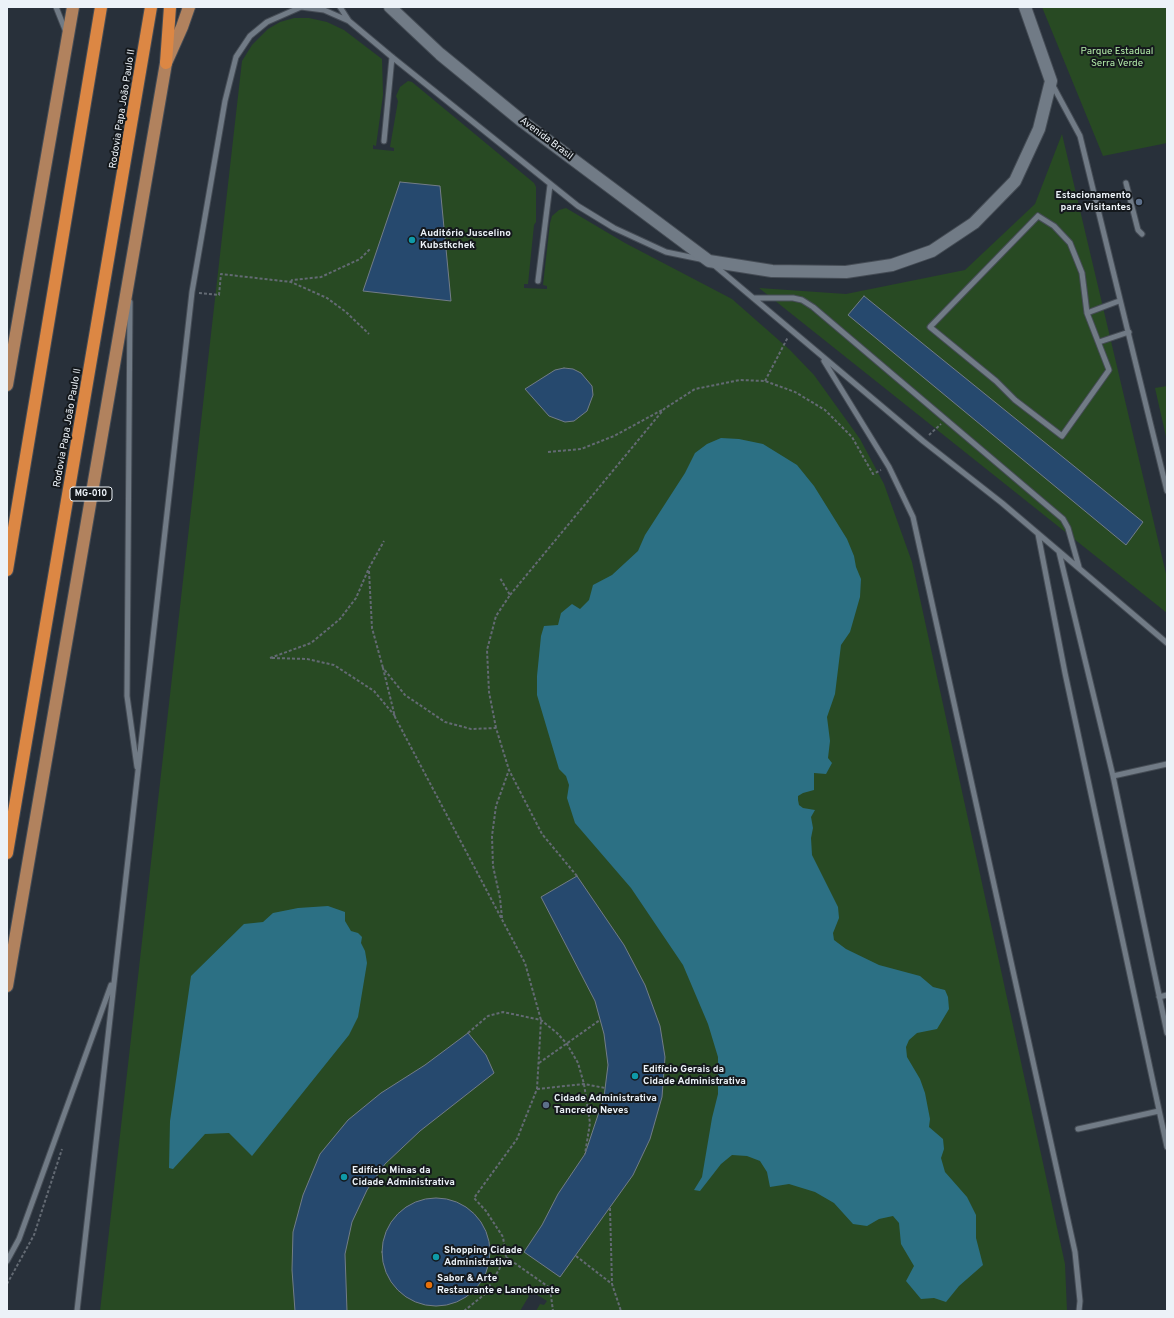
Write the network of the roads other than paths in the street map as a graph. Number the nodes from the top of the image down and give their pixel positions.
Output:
1 (56, 7) edge
2 (73, 7) edge
3 (101, 7) edge
4 (151, 7) edge
5 (170, 7) edge
6 (189, 7) edge
7 (340, 7) edge
8 (390, 7) edge
9 (1026, 7) edge
10 (350, 21) junction
11 (68, 36) junction
12 (392, 57) junction
13 (166, 63) junction
14 (1051, 81) junction
15 (384, 141) dead end
16 (1126, 183) dead end
17 (550, 185) junction
18 (1142, 234) dead end
19 (709, 260) junction
20 (130, 269) junction
21 (538, 281) dead end
22 (754, 298) junction
23 (1119, 301) junction
24 (1087, 313) junction
25 (1129, 332) junction
26 (1099, 342) junction
27 (822, 356) junction
28 (7, 385) edge
29 (1167, 492) edge
30 (1038, 534) junction
31 (1059, 552) junction
32 (1080, 568) junction
33 (7, 570) edge
34 (1167, 643) edge
35 (1167, 764) edge
36 (138, 776) junction
37 (1113, 776) junction
38 (7, 853) edge
39 (114, 978) junction
40 (7, 986) edge
41 (1167, 995) edge
42 (1159, 997) junction
43 (1167, 1033) edge
44 (1159, 1111) junction
45 (1078, 1129) dead end
46 (1167, 1147) edge
47 (7, 1261) edge
48 (77, 1311) edge
49 (1079, 1311) edge

1 - 11 lane
2 - 11 main road
3 - 33 highway
4 - 38 highway, Rodovia Papa João Paulo II / MG-010
5 - 13 highway
6 - 13 main road, MG-010
7 - 10 lane
8 - 19 street, Avenida Brasil
9 - 14 street
10 - 12 lane
10 - 36 lane
11 - 28 main road
12 - 15 lane
12 - 17 lane
13 - 20 main road, MG-010
14 - 19 street
14 - 23 lane
16 - 18 lane
17 - 19 lane
17 - 21 lane
19 - 22 lane
20 - 36 lane
20 - 40 main road, MG-010
22 - 27 lane
22 - 32 lane
23 - 24 lane
23 - 25 lane
24 - 26 lane
24 - 26 lane
25 - 26 lane
25 - 29 lane
27 - 30 lane
27 - 49 lane
30 - 31 lane
30 - 44 lane
31 - 32 lane
31 - 37 lane
32 - 34 lane
35 - 37 lane
36 - 39 lane
37 - 42 lane
39 - 47 lane
39 - 48 lane
41 - 42 lane
42 - 43 lane
44 - 45 lane
44 - 46 lane

